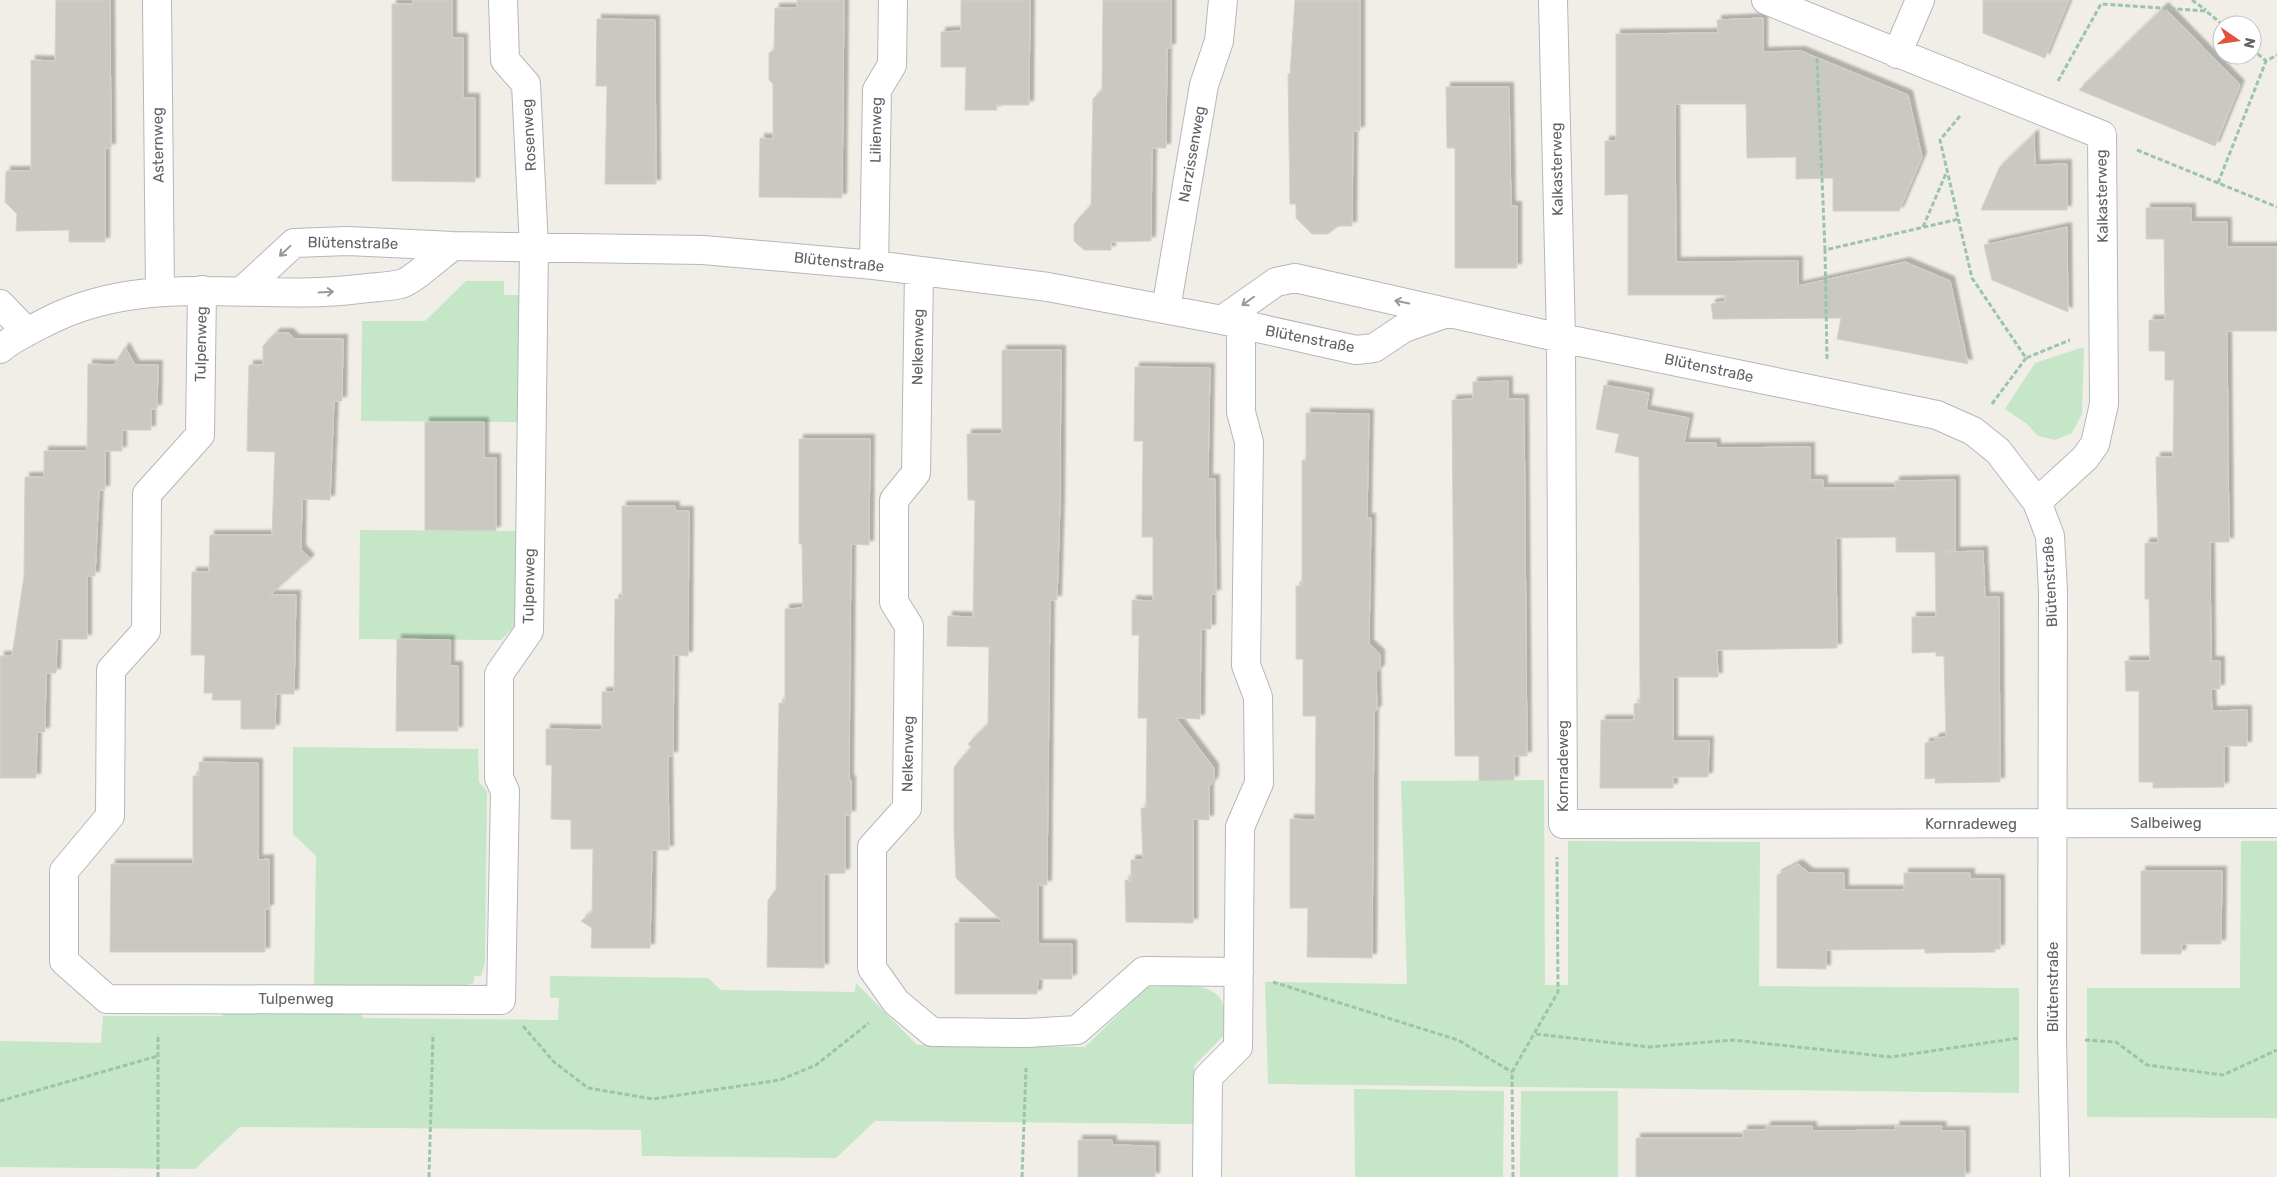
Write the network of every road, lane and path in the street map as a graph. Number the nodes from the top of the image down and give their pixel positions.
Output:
1 (156, 0) edge
2 (503, 0) edge
3 (893, 0) edge
4 (1223, 0) edge
5 (1554, 0) edge
6 (1766, 0) edge
7 (1920, 0) edge
8 (2104, 0) edge
9 (2192, 0) edge
10 (2101, 4) junction
11 (2206, 10) junction
12 (2212, 15) edge
13 (1815, 20) junction
14 (1897, 54) junction
15 (2277, 55) edge
16 (2262, 58) edge
17 (2266, 61) junction
18 (1983, 88) junction
19 (2041, 112) junction
20 (2102, 136) junction
21 (1948, 170) junction
22 (2218, 183) junction
23 (2277, 207) edge
24 (1959, 219) junction
25 (1923, 228) junction
26 (453, 246) junction
27 (534, 247) junction
28 (1825, 250) junction
29 (874, 265) junction
30 (919, 271) junction
31 (202, 290) junction
32 (160, 291) junction
33 (242, 291) junction
34 (0, 304) edge
35 (1166, 309) junction
36 (1450, 312) junction
37 (1232, 322) junction
38 (2104, 326) junction
39 (27, 332) junction
40 (1561, 338) junction
41 (0, 349) edge
42 (2026, 358) junction
43 (1827, 393) junction
44 (1973, 431) junction
45 (2037, 502) junction
46 (2277, 823) edge
47 (2054, 824) junction
48 (1557, 851) dead end
49 (1239, 972) junction
50 (158, 999) junction
51 (434, 999) junction
52 (501, 1000) junction
53 (896, 1002) junction
54 (1026, 1033) junction
55 (1536, 1034) junction
56 (2052, 1039) junction
57 (2277, 1050) edge
58 (158, 1056) junction
59 (1512, 1072) junction
60 (0, 1101) edge
61 (158, 1177) edge
62 (429, 1177) edge
63 (1022, 1177) edge
64 (1208, 1177) edge
65 (1513, 1177) edge
66 (2055, 1177) edge

1 - 32 street, Asternweg
2 - 27 street, Rosenweg
3 - 29 street, Lilienweg
4 - 35 street, Narzissenweg
5 - 40 street, Kalkasterweg
6 - 13 street, Kalkasterweg
7 - 14 street
8 - 10 path
9 - 11 path
10 - 11 path
10 - 19 path
11 - 12 path
13 - 14 street, Kalkasterweg
13 - 28 path
14 - 18 street, Kalkasterweg
15 - 17 path
16 - 17 path
17 - 22 path
18 - 19 street, Kalkasterweg
18 - 21 path
19 - 20 street, Kalkasterweg
20 - 22 path
20 - 38 street, Kalkasterweg
21 - 24 path
21 - 25 path
22 - 23 path
24 - 25 path
24 - 42 path
25 - 28 path
26 - 27 street, Blütenstraße
33 -> 26 street
26 -> 33 street, Blütenstraße
27 - 29 street, Blütenstraße
27 - 52 street, Tulpenweg
28 - 43 path
29 - 30 street, Blütenstraße
30 - 35 street, Blütenstraße
30 - 53 street, Nelkenweg
31 - 32 street
31 - 33 street
31 - 50 street, Tulpenweg
32 - 39 street
34 - 39 street
35 - 37 street, Blütenstraße
36 - 37 street, Blütenstraße
36 -> 37 street, Blütenstraße
36 - 40 street, Blütenstraße
37 - 49 street
38 - 42 path
38 - 45 street, Kalkasterweg
39 - 41 street
40 - 43 street, Blütenstraße
40 - 47 street, Kornradeweg
42 - 44 path
43 - 44 street, Blütenstraße
44 - 45 street, Blütenstraße
45 - 47 street, Blütenstraße
46 - 47 street, Salbeiweg
47 - 56 street, Blütenstraße
48 - 55 path
49 - 54 street, Nelkenweg
49 - 59 path
49 - 64 street
50 - 51 street, Tulpenweg
50 - 58 path
51 - 52 street, Tulpenweg
51 - 62 path
52 - 53 path
53 - 54 street, Nelkenweg
54 - 63 path
55 - 56 path
55 - 59 path
56 - 57 path
56 - 66 street, Blütenstraße
58 - 60 path
58 - 61 path
59 - 65 path

